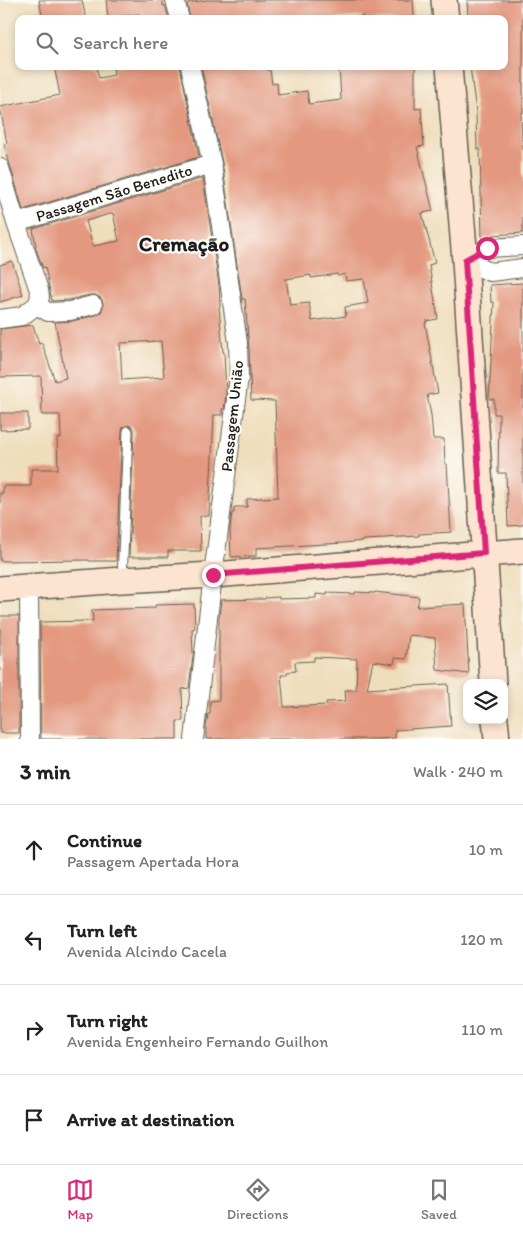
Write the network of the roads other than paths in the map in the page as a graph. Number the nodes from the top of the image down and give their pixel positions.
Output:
1 (176, 0) edge
2 (444, 0) edge
3 (179, 15) edge
4 (446, 15) edge
5 (191, 70) edge
6 (449, 70) edge
7 (212, 164) junction
8 (0, 168) edge
9 (16, 223) junction
10 (523, 246) edge
11 (465, 260) junction
12 (523, 268) edge
13 (37, 305) junction
14 (94, 306) dead end
15 (0, 319) edge
16 (128, 431) dead end
17 (523, 551) edge
18 (484, 553) junction
19 (213, 575) junction
20 (122, 580) junction
21 (29, 587) junction
22 (0, 589) edge
23 (493, 679) edge
24 (496, 724) edge
25 (30, 739) edge
26 (194, 739) edge
27 (497, 739) edge

1 - 3 street
2 - 4 main road
5 - 7 street, Passagem União
6 - 11 main road
7 - 9 street, Passagem São Benedito
7 - 19 street, Passagem União
8 - 9 street
9 - 13 street
10 - 11 street
11 - 12 street
11 - 18 main road
13 - 14 street
13 - 15 street
16 - 20 lane
17 - 18 main road
18 - 19 main road
18 - 23 main road
19 - 20 main road
19 - 26 street, Passagem União
20 - 21 main road
21 - 22 main road
21 - 25 street
24 - 27 main road

